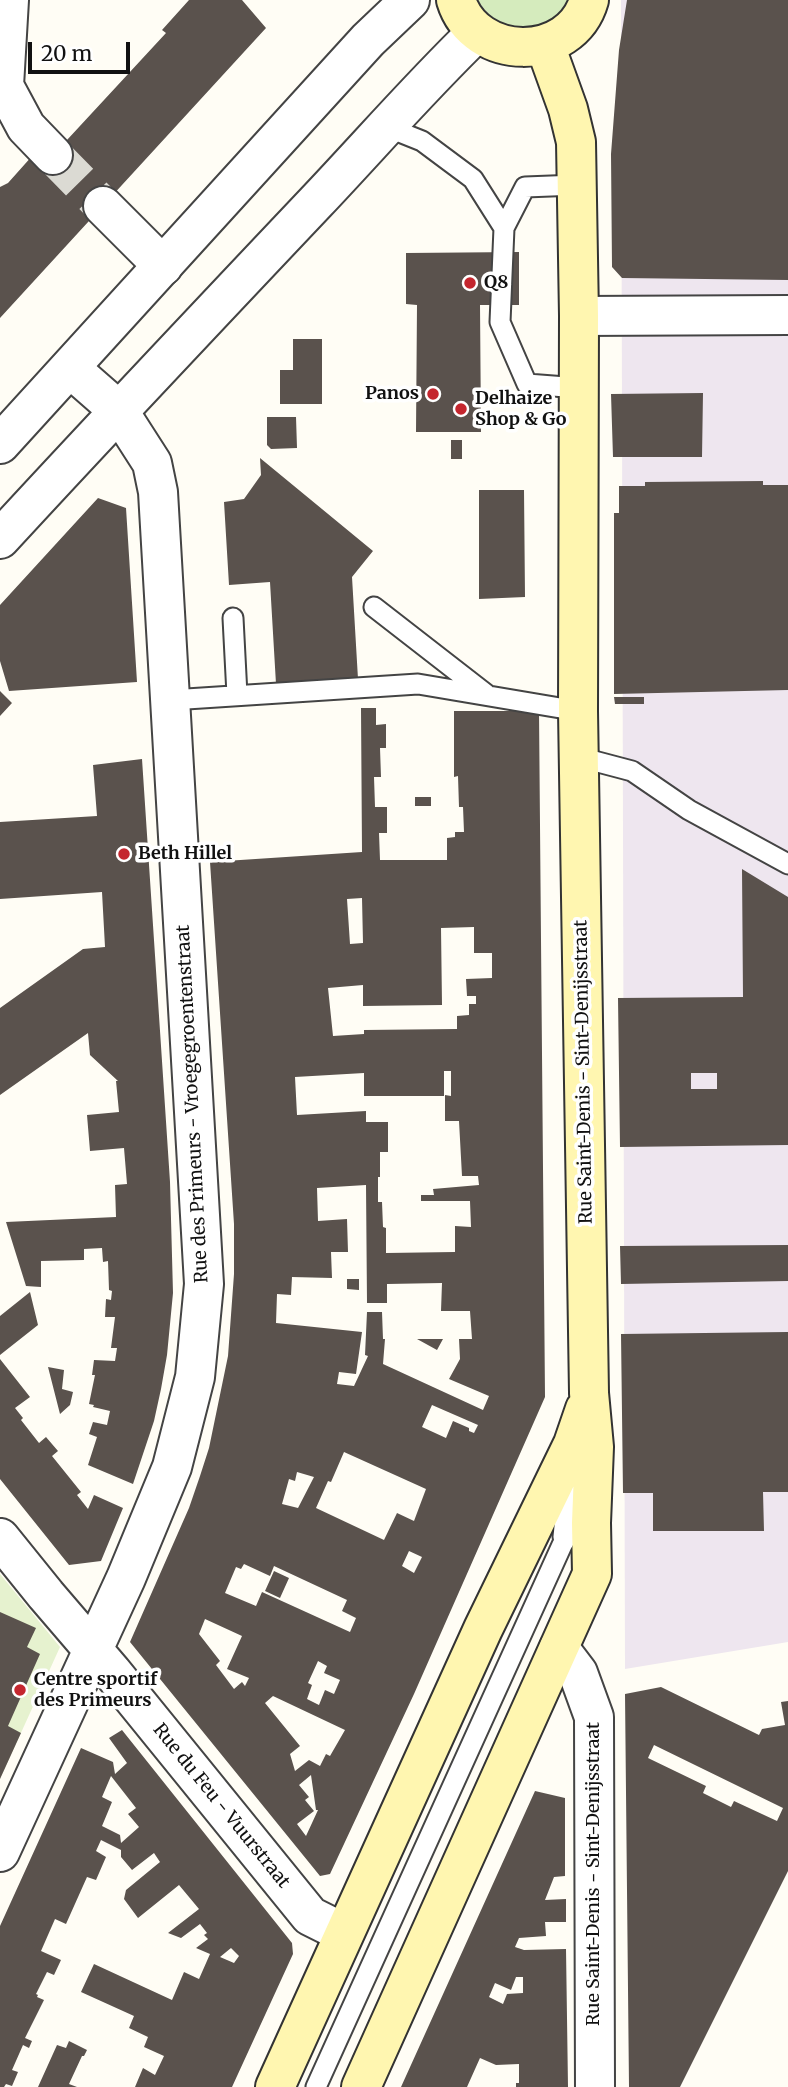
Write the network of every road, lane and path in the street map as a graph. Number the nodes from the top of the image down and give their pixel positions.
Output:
1 (9, 0) edge
2 (410, 0) edge
3 (456, 0) edge
4 (589, 0) edge
5 (477, 32) junction
6 (545, 45) junction
7 (387, 127) junction
8 (53, 155) tunnel mouth
9 (577, 185) junction
10 (103, 206) tunnel mouth
11 (503, 228) junction
12 (163, 266) junction
13 (788, 315) edge
14 (579, 316) junction
15 (70, 368) junction
16 (579, 388) junction
17 (118, 410) junction
18 (0, 444) edge
19 (0, 539) edge
20 (373, 607) dead end
21 (233, 618) dead end
22 (237, 695) junction
23 (486, 695) junction
24 (170, 700) junction
25 (578, 711) junction
26 (579, 757) junction
27 (788, 864) edge
28 (589, 1393) junction
29 (573, 1444) junction
30 (592, 1493) junction
31 (0, 1538) edge
32 (562, 1545) junction
33 (559, 1648) junction
34 (93, 1649) junction
35 (0, 1852) edge
36 (344, 1933) junction
37 (275, 2087) edge
38 (316, 2087) edge
39 (360, 2087) edge
40 (595, 2087) edge

1 - 8 street
2 - 12 street
3 - 5 main road
4 - 6 main road
5 - 6 main road
5 - 7 street
6 - 9 main road, Rue Saint-Denis - Sint-Denijsstraat
7 - 11 lane
7 - 17 street
9 - 11 lane
9 - 14 main road, Rue Saint-Denis - Sint-Denijsstraat
10 - 12 street
11 - 16 lane
12 - 15 street
13 - 14 street
14 - 16 main road, Rue Saint-Denis - Sint-Denijsstraat
15 - 17 street, Rue des Primeurs - Vroegegroentenstraat
15 - 18 street
16 - 25 main road, Rue Saint-Denis - Sint-Denijsstraat
17 - 19 street
17 - 24 street, Rue des Primeurs - Vroegegroentenstraat
20 - 23 lane
21 - 22 lane
22 - 23 lane
22 - 24 lane
23 - 25 lane
24 - 34 street, Rue des Primeurs - Vroegegroentenstraat
25 - 26 main road, Rue Saint-Denis - Sint-Denijsstraat
26 - 27 lane
26 - 28 main road, Rue Saint-Denis - Sint-Denijsstraat
28 - 29 main road
28 - 30 main road, Rue Saint-Denis - Sint-Denijsstraat
29 - 32 lane
29 - 36 main road
30 - 32 lane
30 - 33 main road, Rue Saint-Denis - Sint-Denijsstraat
31 - 34 street, Rue du Feu - Vuurstraat
32 - 38 lane
33 - 39 main road
33 - 40 street, Rue Saint-Denis - Sint-Denijsstraat
34 - 35 street, Rue des Primeurs - Vroegegroentenstraat
34 - 36 street, Rue du Feu - Vuurstraat
36 - 37 main road

